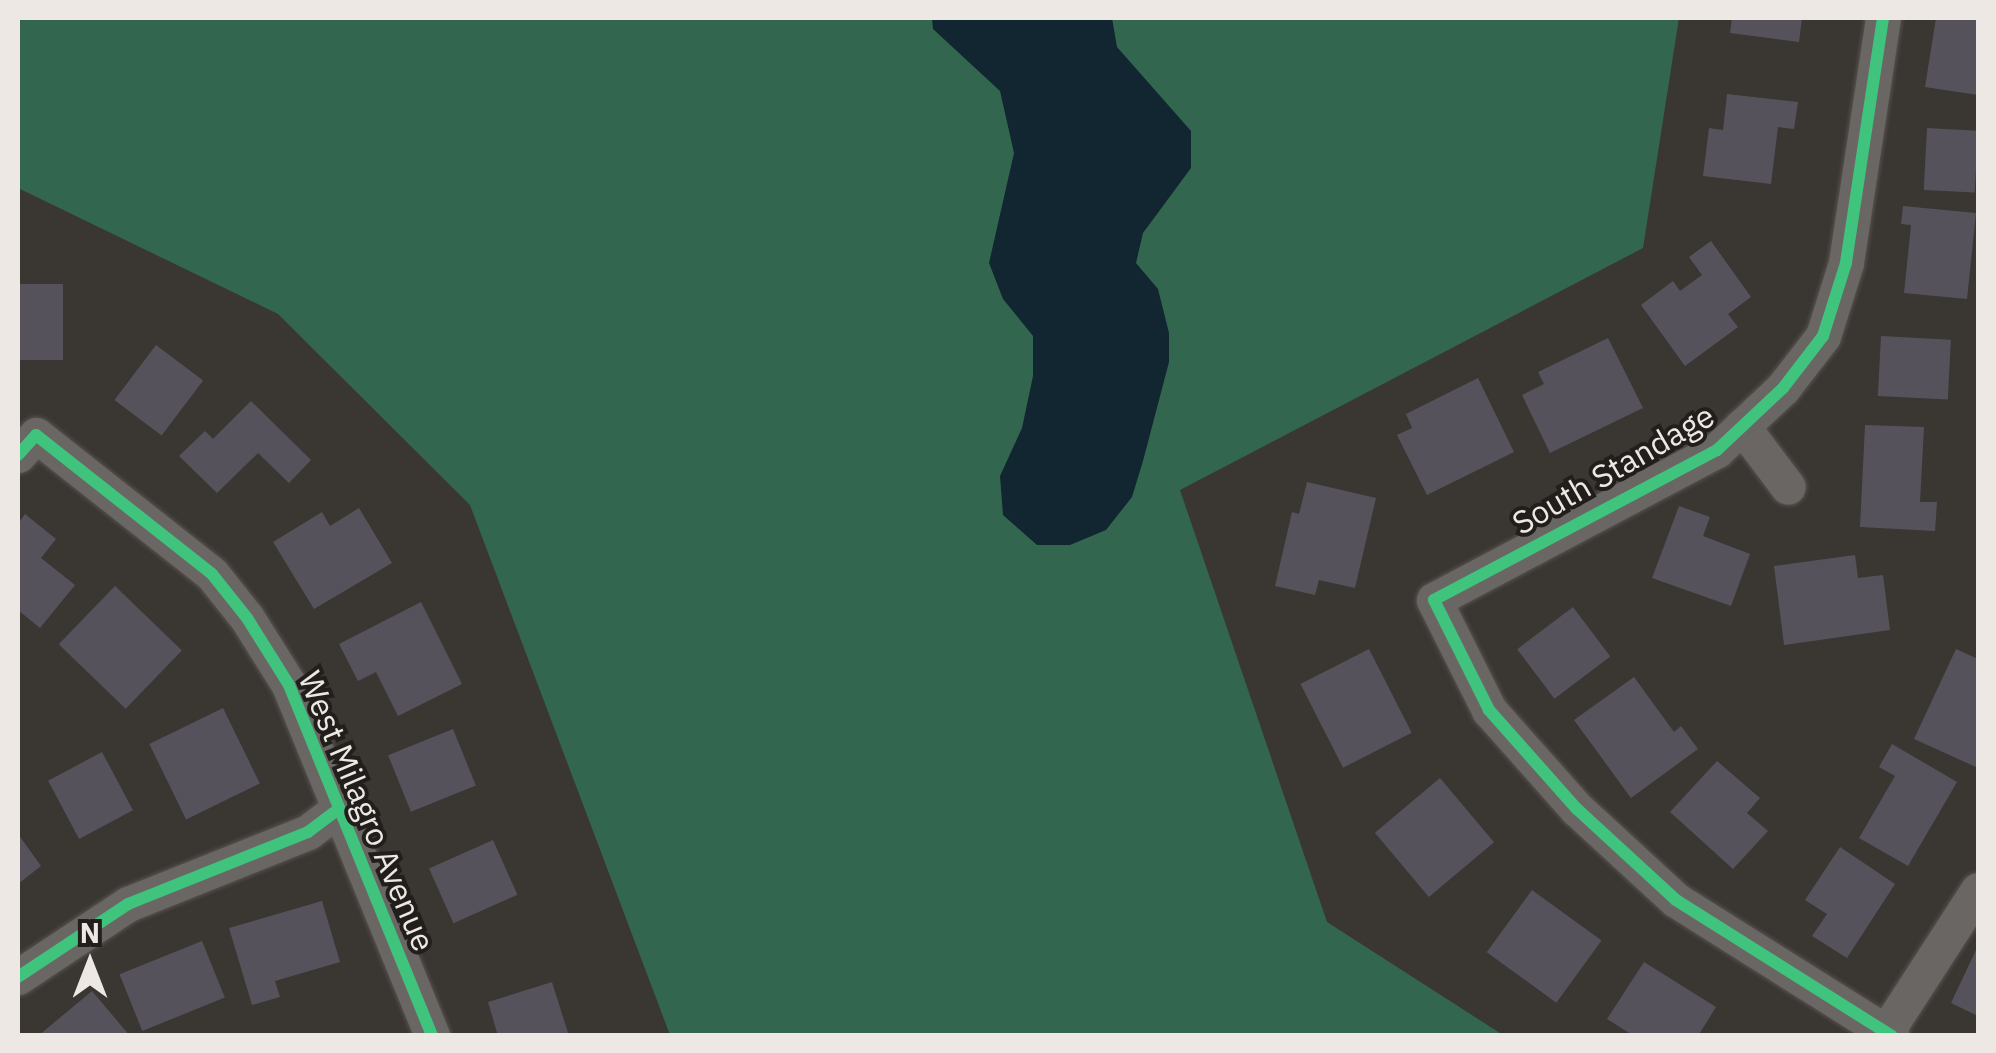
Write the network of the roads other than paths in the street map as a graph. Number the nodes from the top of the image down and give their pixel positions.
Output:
1 (1883, 18) edge
2 (1742, 426) junction
3 (18, 455) edge
4 (1788, 487) dead end
5 (336, 811) junction
6 (1978, 890) edge
7 (18, 977) edge
8 (1889, 1034) edge
9 (432, 1036) edge

1 - 2 street, South Standage
2 - 4 street, South Standage
2 - 8 street, South Standage
3 - 5 street, West Milagro Avenue
5 - 7 street
5 - 9 street, West Milagro Avenue
6 - 8 street

